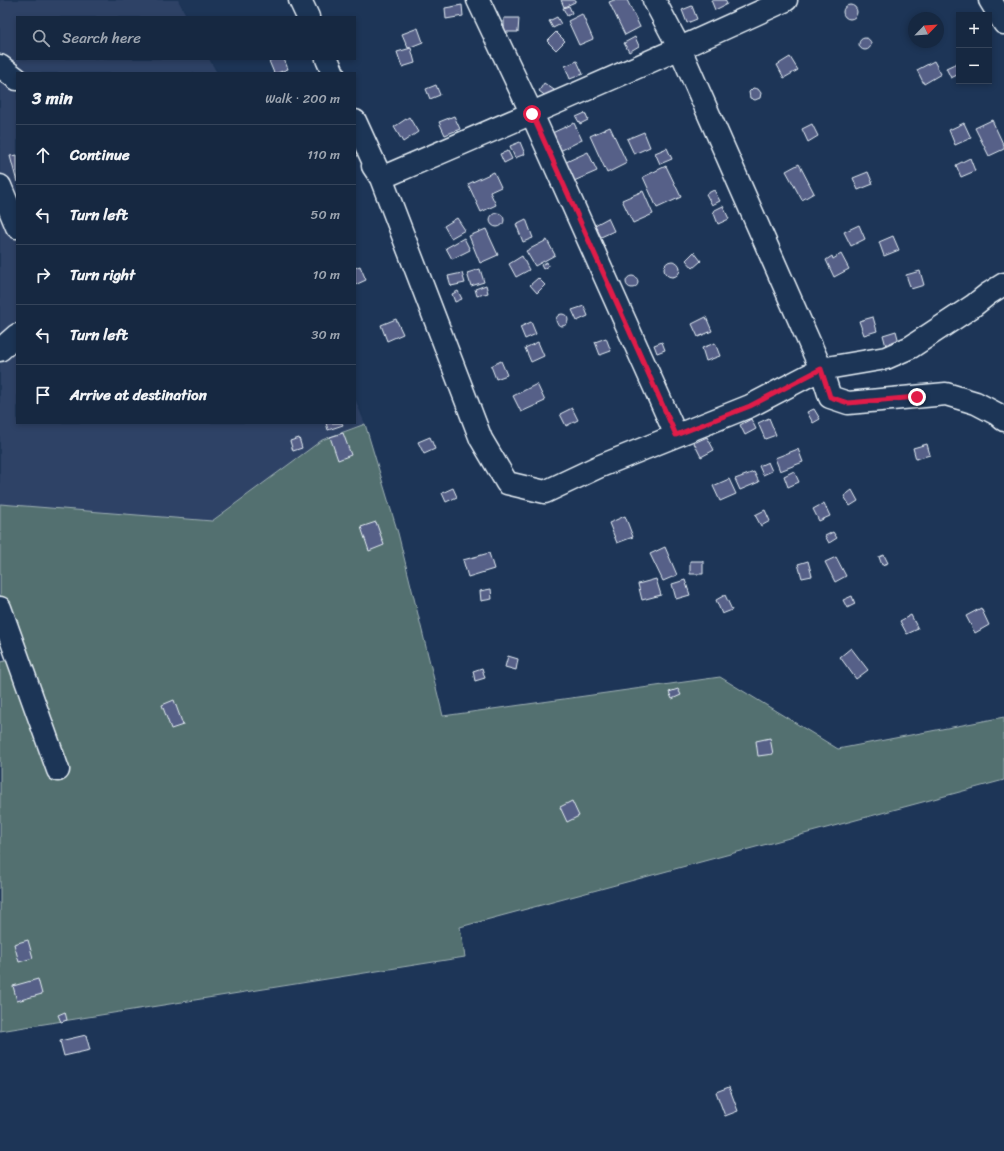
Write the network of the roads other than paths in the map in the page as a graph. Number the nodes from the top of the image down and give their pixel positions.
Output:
1 (300, 0) edge
2 (478, 0) edge
3 (654, 0) edge
4 (786, 0) edge
5 (990, 0) edge
6 (308, 16) edge
7 (1004, 23) edge
8 (680, 49) junction
9 (327, 60) edge
10 (0, 66) edge
11 (333, 72) edge
12 (16, 78) edge
13 (532, 114) junction
14 (356, 123) edge
15 (356, 151) edge
16 (381, 178) junction
17 (0, 186) edge
18 (16, 225) edge
19 (1004, 284) edge
20 (16, 336) edge
21 (0, 350) edge
22 (821, 369) junction
23 (1004, 420) edge
24 (676, 435) junction
25 (0, 608) edge
26 (58, 770) dead end

1 - 6 street
2 - 13 street
3 - 8 street
4 - 8 street
5 - 7 street
8 - 13 street
8 - 22 street
9 - 11 street
10 - 12 street
13 - 16 street
13 - 24 street
14 - 16 street
15 - 16 street
16 - 24 street
17 - 18 street
19 - 22 street
20 - 21 street
22 - 23 street
22 - 24 street
25 - 26 street

